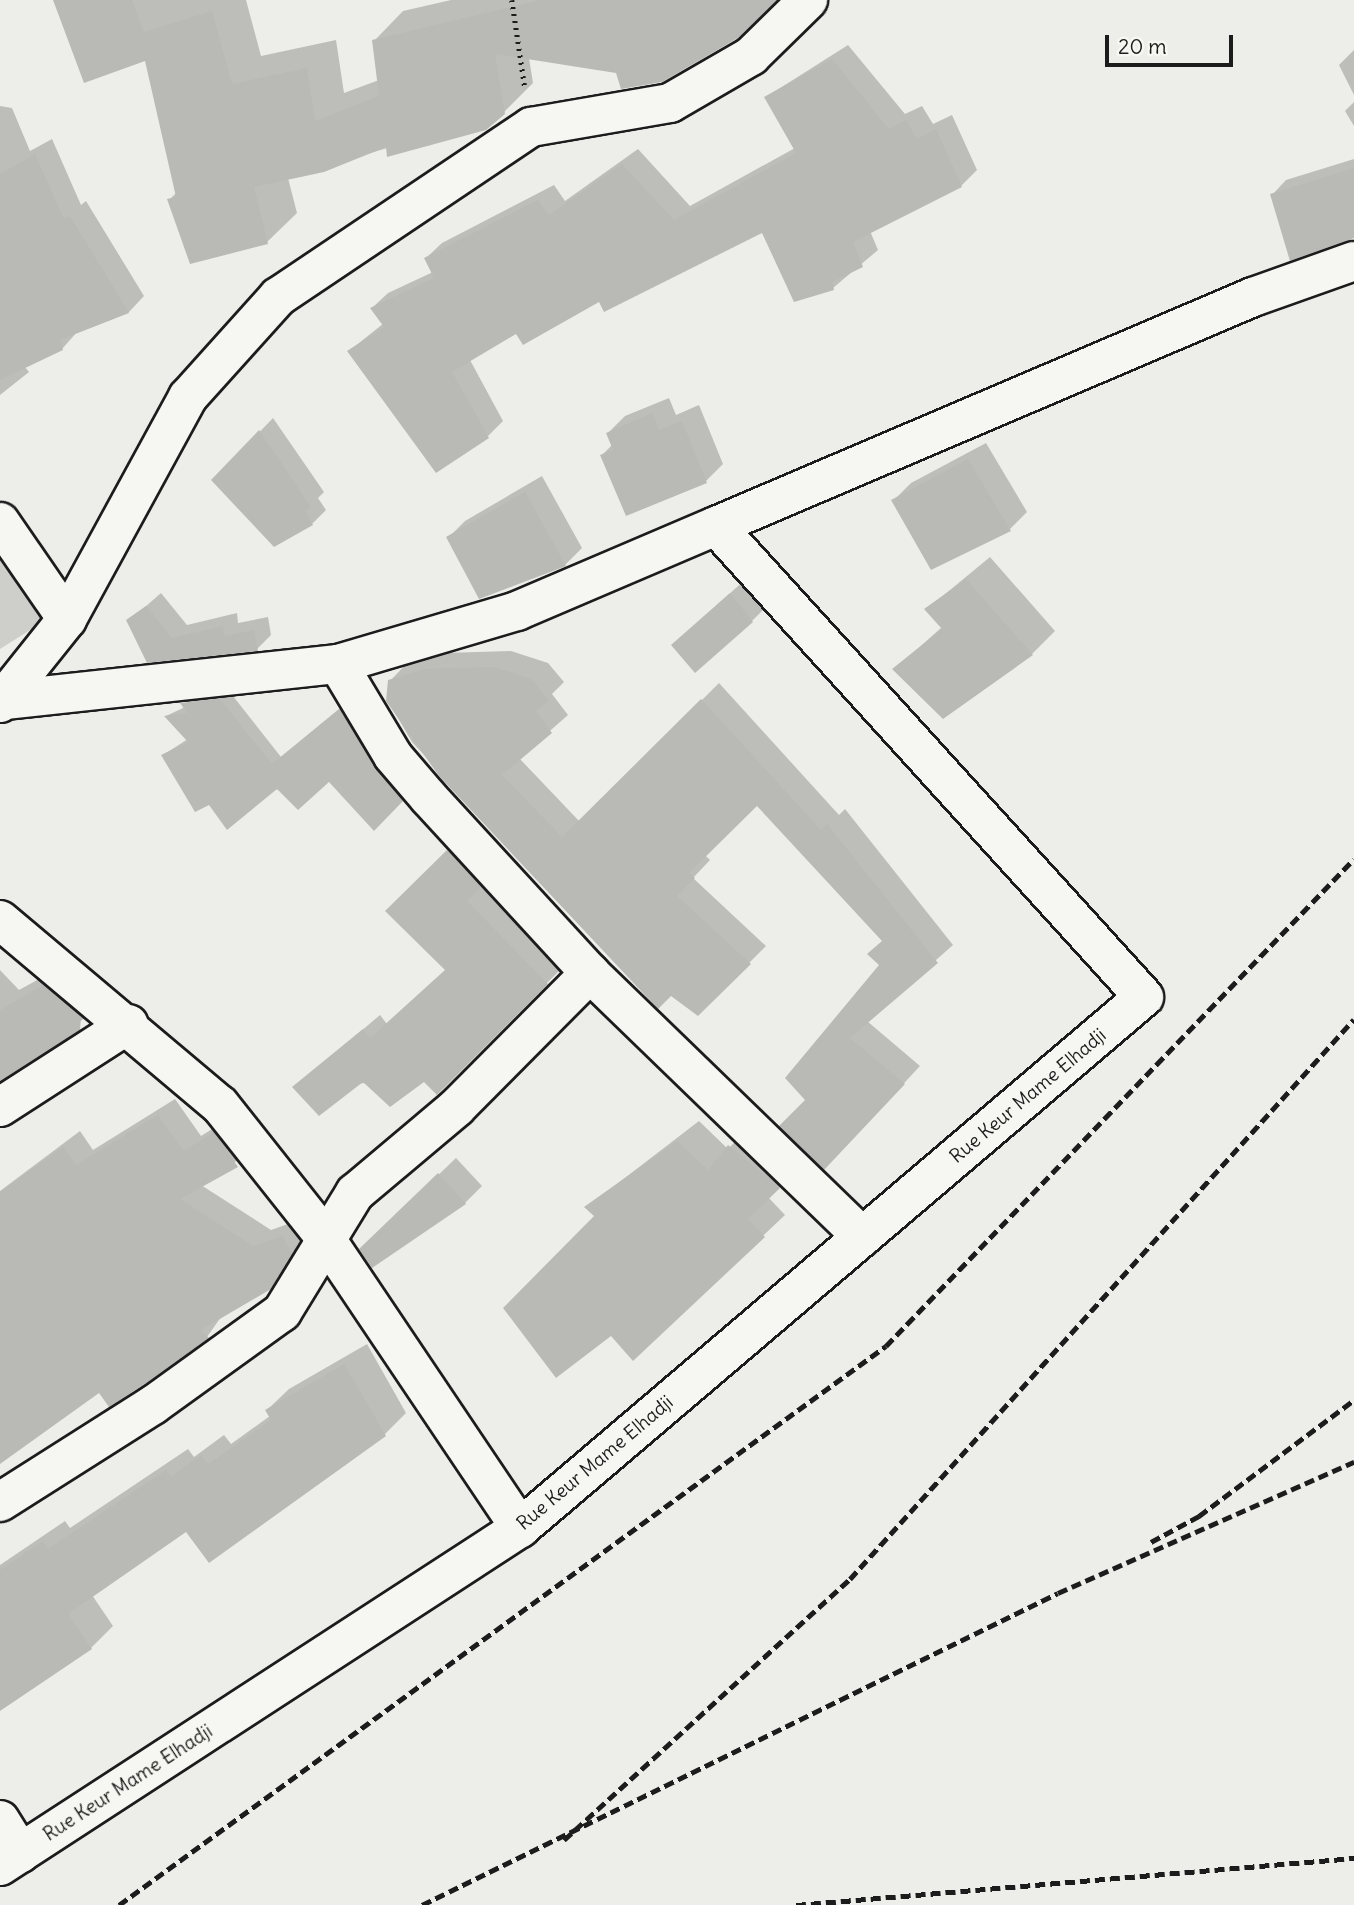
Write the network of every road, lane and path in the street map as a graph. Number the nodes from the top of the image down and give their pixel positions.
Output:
1 (512, 0) edge
2 (808, 0) edge
3 (531, 127) junction
4 (1354, 261) edge
5 (0, 522) edge
6 (716, 526) junction
7 (67, 619) junction
8 (338, 664) junction
9 (3, 701) edge
10 (0, 920) edge
11 (590, 973) junction
12 (129, 1024) junction
13 (0, 1107) edge
14 (324, 1236) junction
15 (862, 1237) junction
16 (0, 1502) edge
17 (520, 1528) junction
18 (0, 1820) edge
19 (10, 1859) edge

1 - 3 path
2 - 3 street
3 - 7 street
4 - 6 street
5 - 7 street
6 - 8 street
6 - 15 street, Rue Keur Mame Elhadji
7 - 9 street
8 - 9 street
8 - 11 street
10 - 12 street
11 - 14 street
11 - 15 street
12 - 13 street
12 - 14 street
14 - 16 street
14 - 17 street
15 - 17 street, Rue Keur Mame Elhadji
17 - 19 street, Rue Keur Mame Elhadji
18 - 19 street

